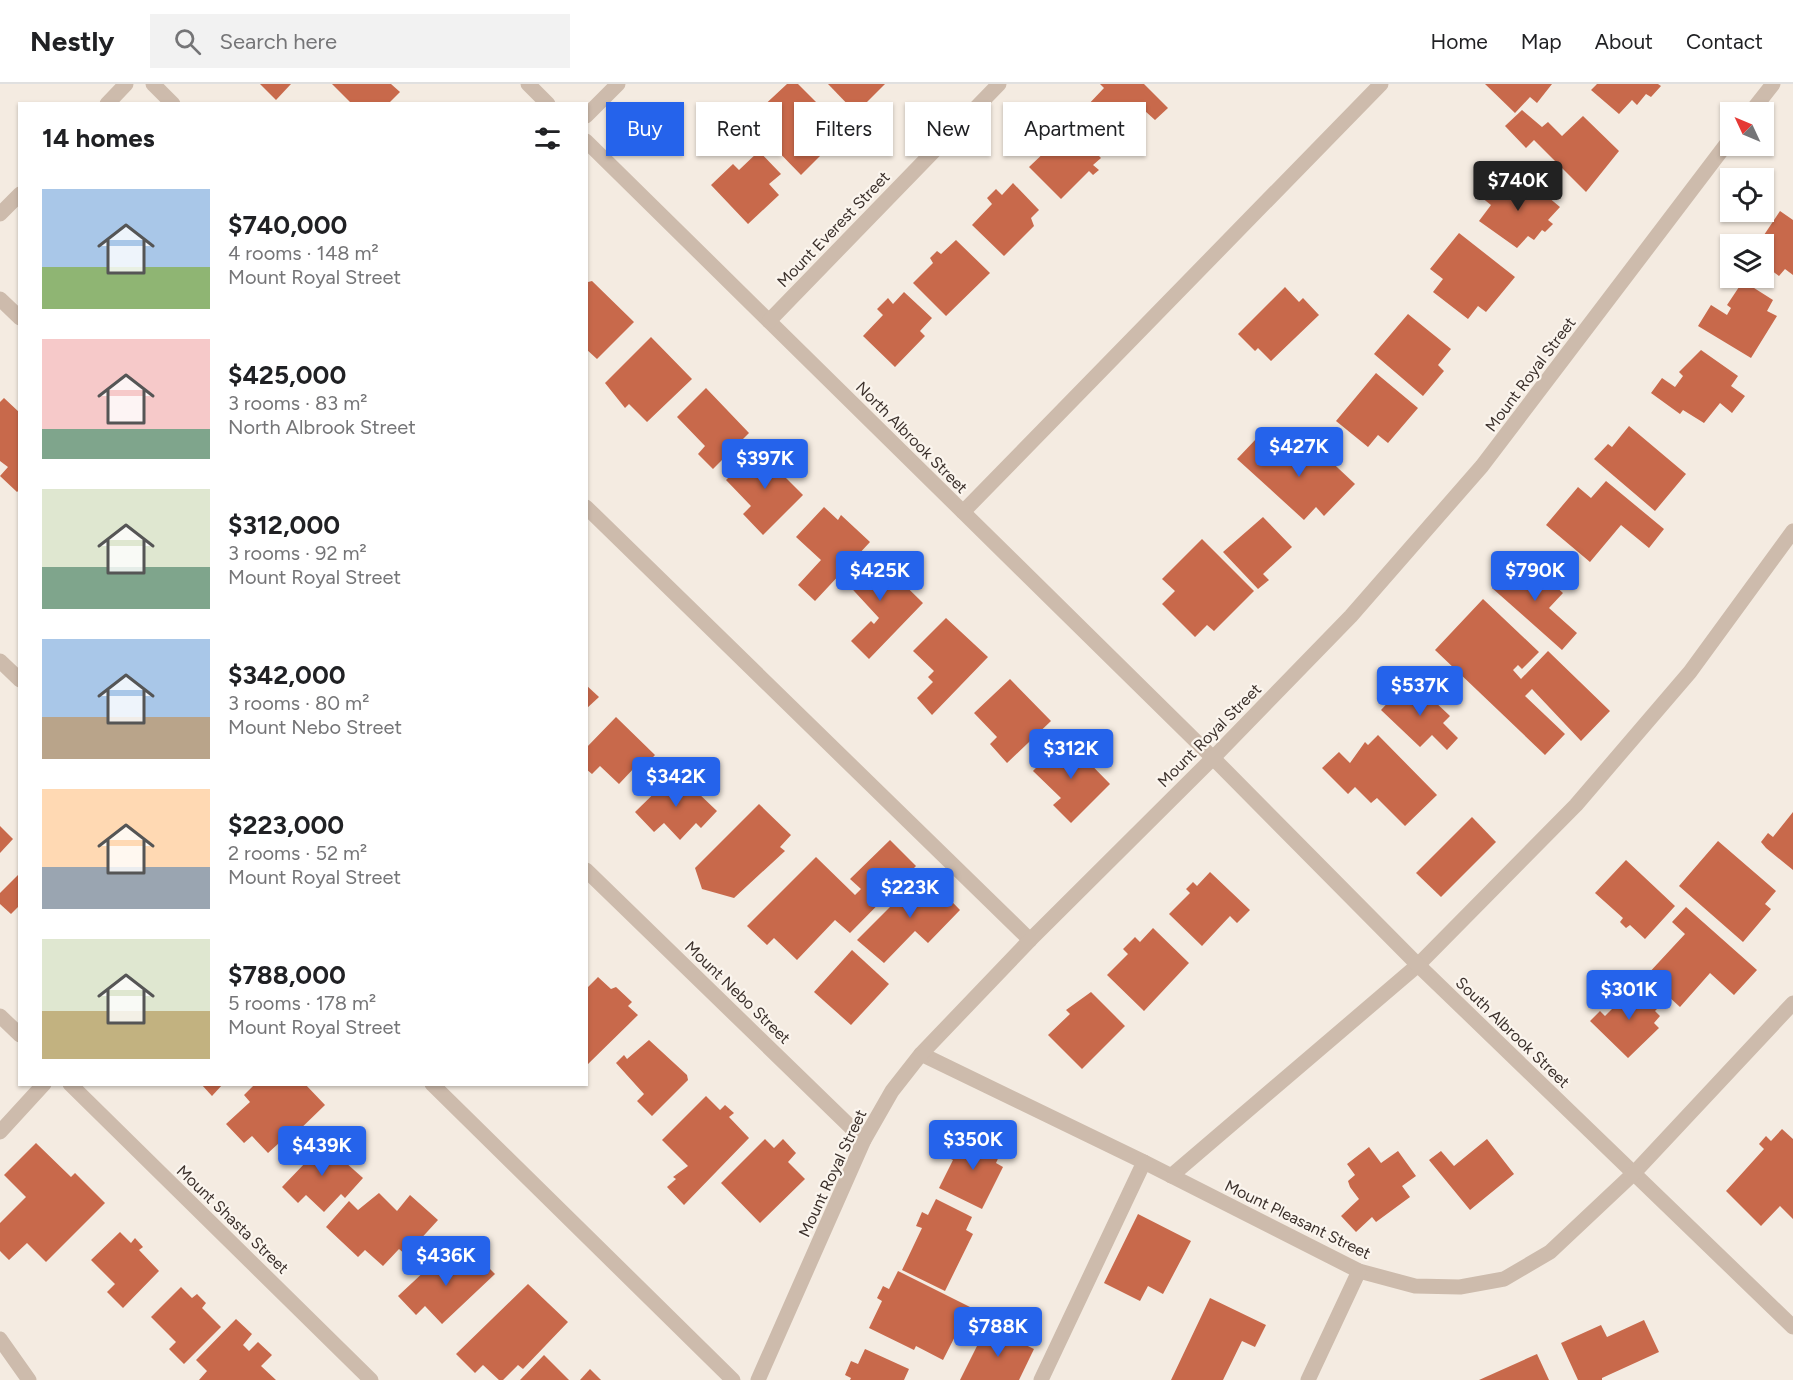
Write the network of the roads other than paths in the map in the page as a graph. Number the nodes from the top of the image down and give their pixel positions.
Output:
1 (126, 84) edge
2 (153, 84) edge
3 (528, 84) edge
4 (618, 84) edge
5 (999, 84) edge
6 (1381, 84) edge
7 (1773, 84) edge
8 (109, 102) edge
9 (171, 102) edge
10 (546, 102) edge
11 (1759, 102) edge
12 (588, 114) edge
13 (588, 143) edge
14 (1720, 152) edge
15 (18, 196) edge
16 (0, 214) edge
17 (0, 299) edge
18 (18, 316) edge
19 (769, 321) junction
20 (588, 509) edge
21 (963, 512) junction
22 (1793, 531) edge
23 (0, 661) edge
24 (18, 678) edge
25 (1213, 758) junction
26 (588, 872) edge
27 (1030, 940) junction
28 (1418, 965) junction
29 (1793, 1003) edge
30 (0, 1016) edge
31 (18, 1033) edge
32 (921, 1054) junction
33 (42, 1086) edge
34 (72, 1086) edge
35 (434, 1086) edge
36 (0, 1132) edge
37 (864, 1140) junction
38 (1144, 1162) junction
39 (1634, 1173) junction
40 (1171, 1176) junction
41 (1359, 1271) junction
42 (1793, 1328) edge
43 (0, 1339) edge
44 (29, 1380) edge
45 (371, 1380) edge
46 (733, 1380) edge
47 (758, 1380) edge
48 (1041, 1380) edge
49 (1308, 1380) edge

1 - 8 street
2 - 9 street
3 - 10 street
4 - 12 street
5 - 19 street, Mount Everest Street
6 - 21 street
7 - 11 street
13 - 19 street, North Albrook Street
14 - 25 street, Mount Royal Street
15 - 16 street
17 - 18 street
19 - 21 street, North Albrook Street
20 - 27 street
21 - 25 street, North Albrook Street
22 - 28 street
23 - 24 street
25 - 27 street, Mount Royal Street
25 - 28 street, South Albrook Street
26 - 37 street, Mount Nebo Street
27 - 32 street, Mount Royal Street
28 - 39 street, South Albrook Street
28 - 40 street
29 - 39 street, Mount Pleasant Street
30 - 31 street
32 - 37 street, Mount Royal Street
32 - 38 street, Mount Pleasant Street
33 - 36 street
34 - 45 street, Mount Shasta Street
35 - 46 street
37 - 47 street, Mount Royal Street
38 - 40 street, Mount Pleasant Street
38 - 48 street
39 - 41 street, Mount Pleasant Street
39 - 42 street, South Albrook Street
40 - 41 street, Mount Pleasant Street
41 - 49 street
43 - 44 street

